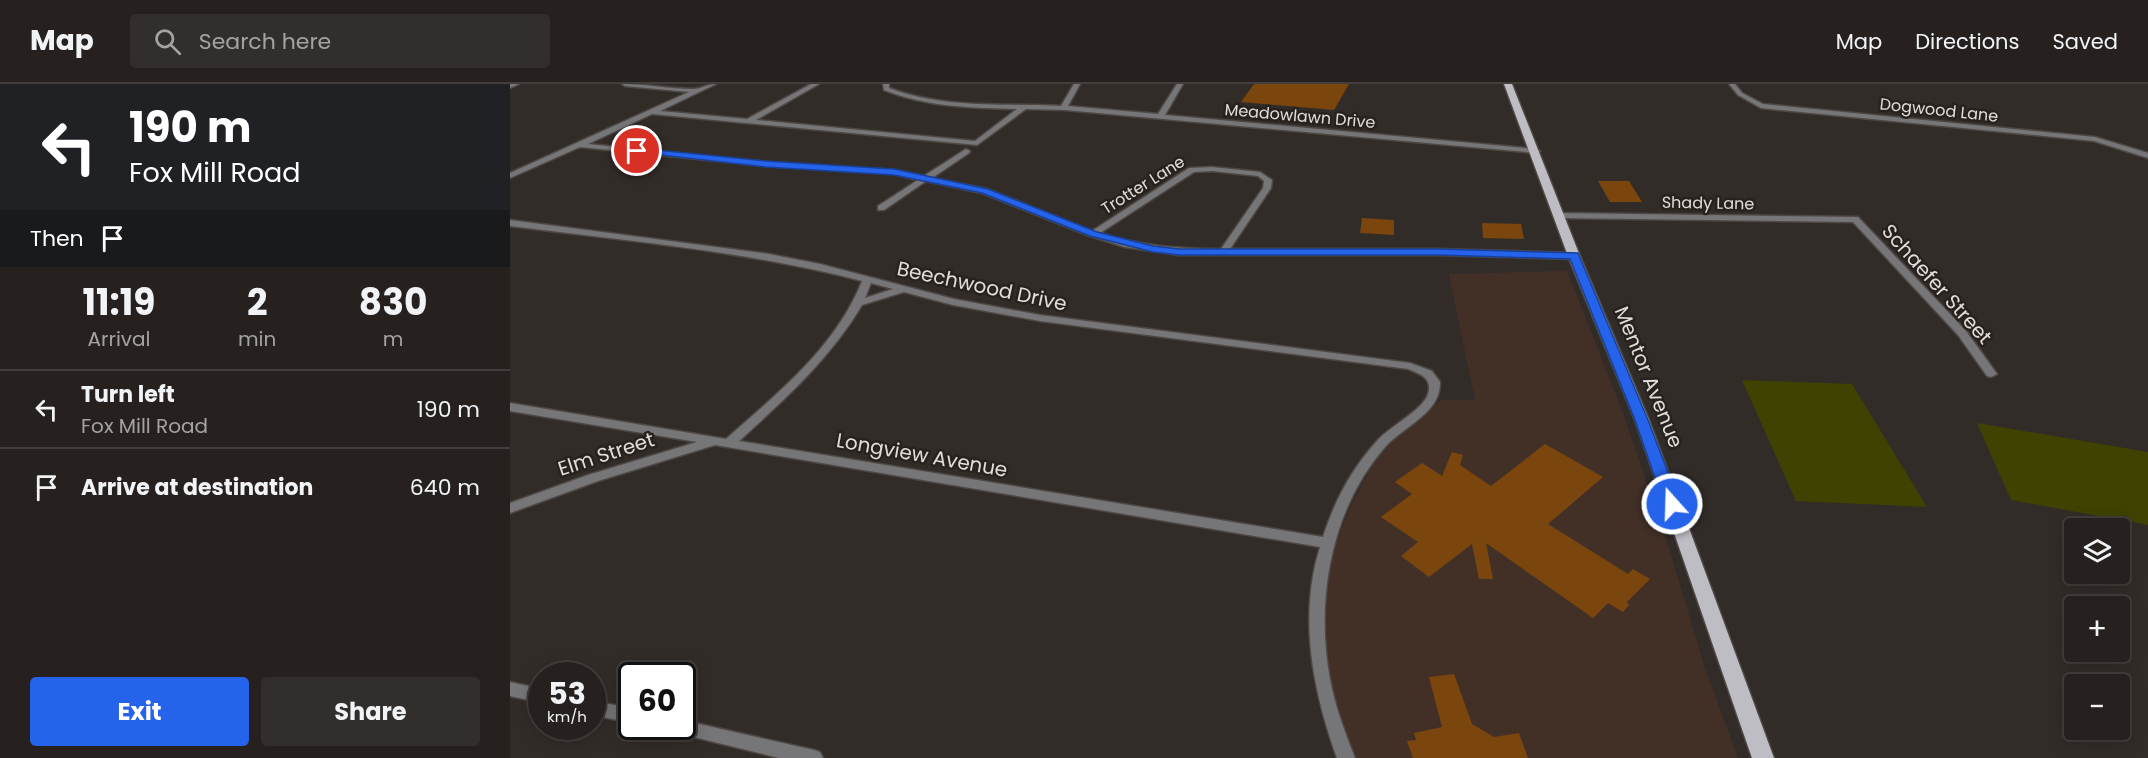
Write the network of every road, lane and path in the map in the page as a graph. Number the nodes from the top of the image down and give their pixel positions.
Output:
1 (516, 84) edge
2 (625, 84) edge
3 (713, 84) edge
4 (816, 84) edge
5 (886, 84) edge
6 (1077, 84) edge
7 (1180, 84) edge
8 (1508, 84) edge
9 (1732, 84) edge
10 (510, 86) edge
11 (696, 92) junction
12 (1025, 106) junction
13 (1063, 108) junction
14 (651, 112) junction
15 (1160, 117) junction
16 (750, 120) junction
17 (579, 145) junction
18 (966, 151) dead end
19 (1536, 151) junction
20 (2148, 156) edge
21 (510, 176) edge
22 (926, 178) junction
23 (881, 208) dead end
24 (1561, 216) junction
25 (1855, 219) joint
26 (510, 223) edge
27 (1093, 234) junction
28 (1224, 252) junction
29 (1574, 256) junction
30 (867, 280) junction
31 (903, 290) junction
32 (859, 303) junction
33 (1991, 374) dead end
34 (510, 407) edge
35 (715, 440) junction
36 (730, 442) junction
37 (510, 508) edge
38 (1327, 543) junction
39 (510, 689) edge
40 (528, 693) edge
41 (696, 732) edge
42 (777, 754) edge
43 (814, 758) edge
44 (1346, 758) edge
45 (1763, 758) edge

1 - 10 street
2 - 11 street
3 - 11 street
4 - 16 street
5 - 12 street, Meadowlawn Drive
6 - 13 street
7 - 15 street
8 - 19 main road, Mentor Avenue
9 - 20 street, Dogwood Lane
11 - 14 street
12 - 13 street, Meadowlawn Drive
12 - 16 street
13 - 15 street, Meadowlawn Drive
14 - 16 street
14 - 17 street
15 - 19 street, Meadowlawn Drive
17 - 21 street
17 - 22 street
18 - 22 street
19 - 24 main road, Mentor Avenue
22 - 23 street
22 - 27 street
24 - 25 street, Shady Lane
24 - 29 main road, Mentor Avenue
25 - 33 street, Schaefer Street
26 - 30 street, Beechwood Drive
27 - 28 street
27 - 28 street, Trotter Lane
28 - 29 street
29 - 45 main road, Mentor Avenue
30 - 31 street, Beechwood Drive
30 - 32 street
31 - 32 street
31 - 38 street, Beechwood Drive
32 - 36 street
34 - 35 street, Longview Avenue
35 - 36 street, Longview Avenue
35 - 37 street, Elm Street
36 - 38 street, Longview Avenue
38 - 44 street
39 - 40 street
41 - 42 street
42 - 43 street

